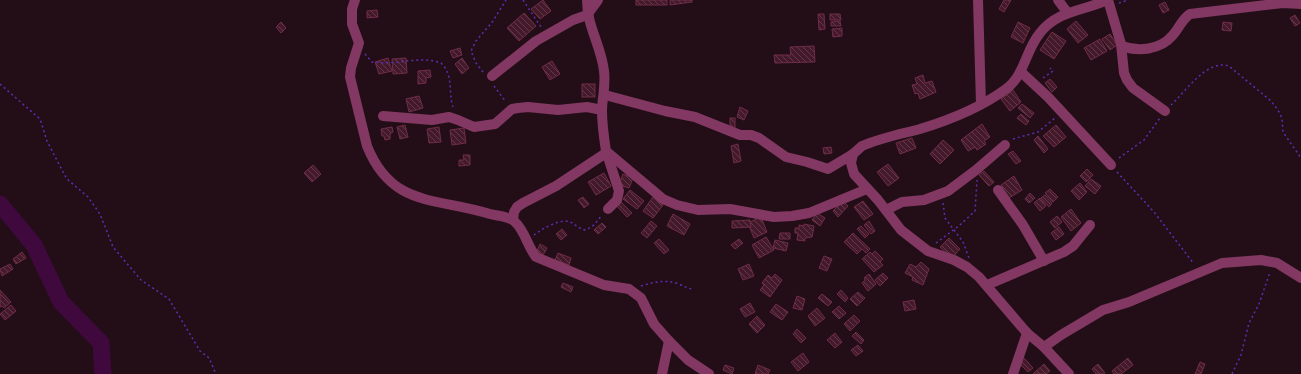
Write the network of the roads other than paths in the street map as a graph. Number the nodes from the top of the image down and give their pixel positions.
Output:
1 (355, 0) edge
2 (587, 0) edge
3 (598, 0) edge
4 (978, 0) edge
5 (1058, 0) edge
6 (1108, 0) edge
7 (1301, 4) edge
8 (1067, 12) junction
9 (587, 15) junction
10 (1122, 46) junction
11 (1021, 72) junction
12 (490, 78) road end
13 (605, 95) junction
14 (981, 104) junction
15 (602, 110) junction
16 (1165, 111) road end
17 (383, 116) dead end
18 (1005, 145) road end
19 (606, 152) junction
20 (853, 154) junction
21 (1112, 164) road end
22 (867, 189) junction
23 (998, 190) dead end
24 (608, 209) road end
25 (886, 210) junction
26 (513, 220) junction
27 (1090, 225) dead end
28 (1044, 261) junction
29 (1301, 278) edge
30 (987, 286) junction
31 (1027, 333) junction
32 (669, 341) junction
33 (1044, 347) junction
34 (662, 374) edge
35 (709, 374) edge
36 (1012, 374) edge
37 (1069, 374) edge

1 - 26 street
2 - 9 street
3 - 9 street
4 - 14 street
5 - 8 street
6 - 8 street
6 - 10 street
7 - 10 street
8 - 11 street
9 - 12 street
9 - 13 street
10 - 16 street
11 - 14 street
11 - 21 street
13 - 15 street
13 - 20 street
14 - 20 street
15 - 17 street
15 - 19 street
18 - 25 street
19 - 22 street
19 - 24 street
19 - 26 street
20 - 22 street
22 - 25 street
23 - 28 street
25 - 30 street
26 - 32 street
27 - 28 street
28 - 30 street
29 - 33 street
30 - 31 street
31 - 33 street
31 - 36 street
32 - 34 street
32 - 35 street
33 - 37 street

